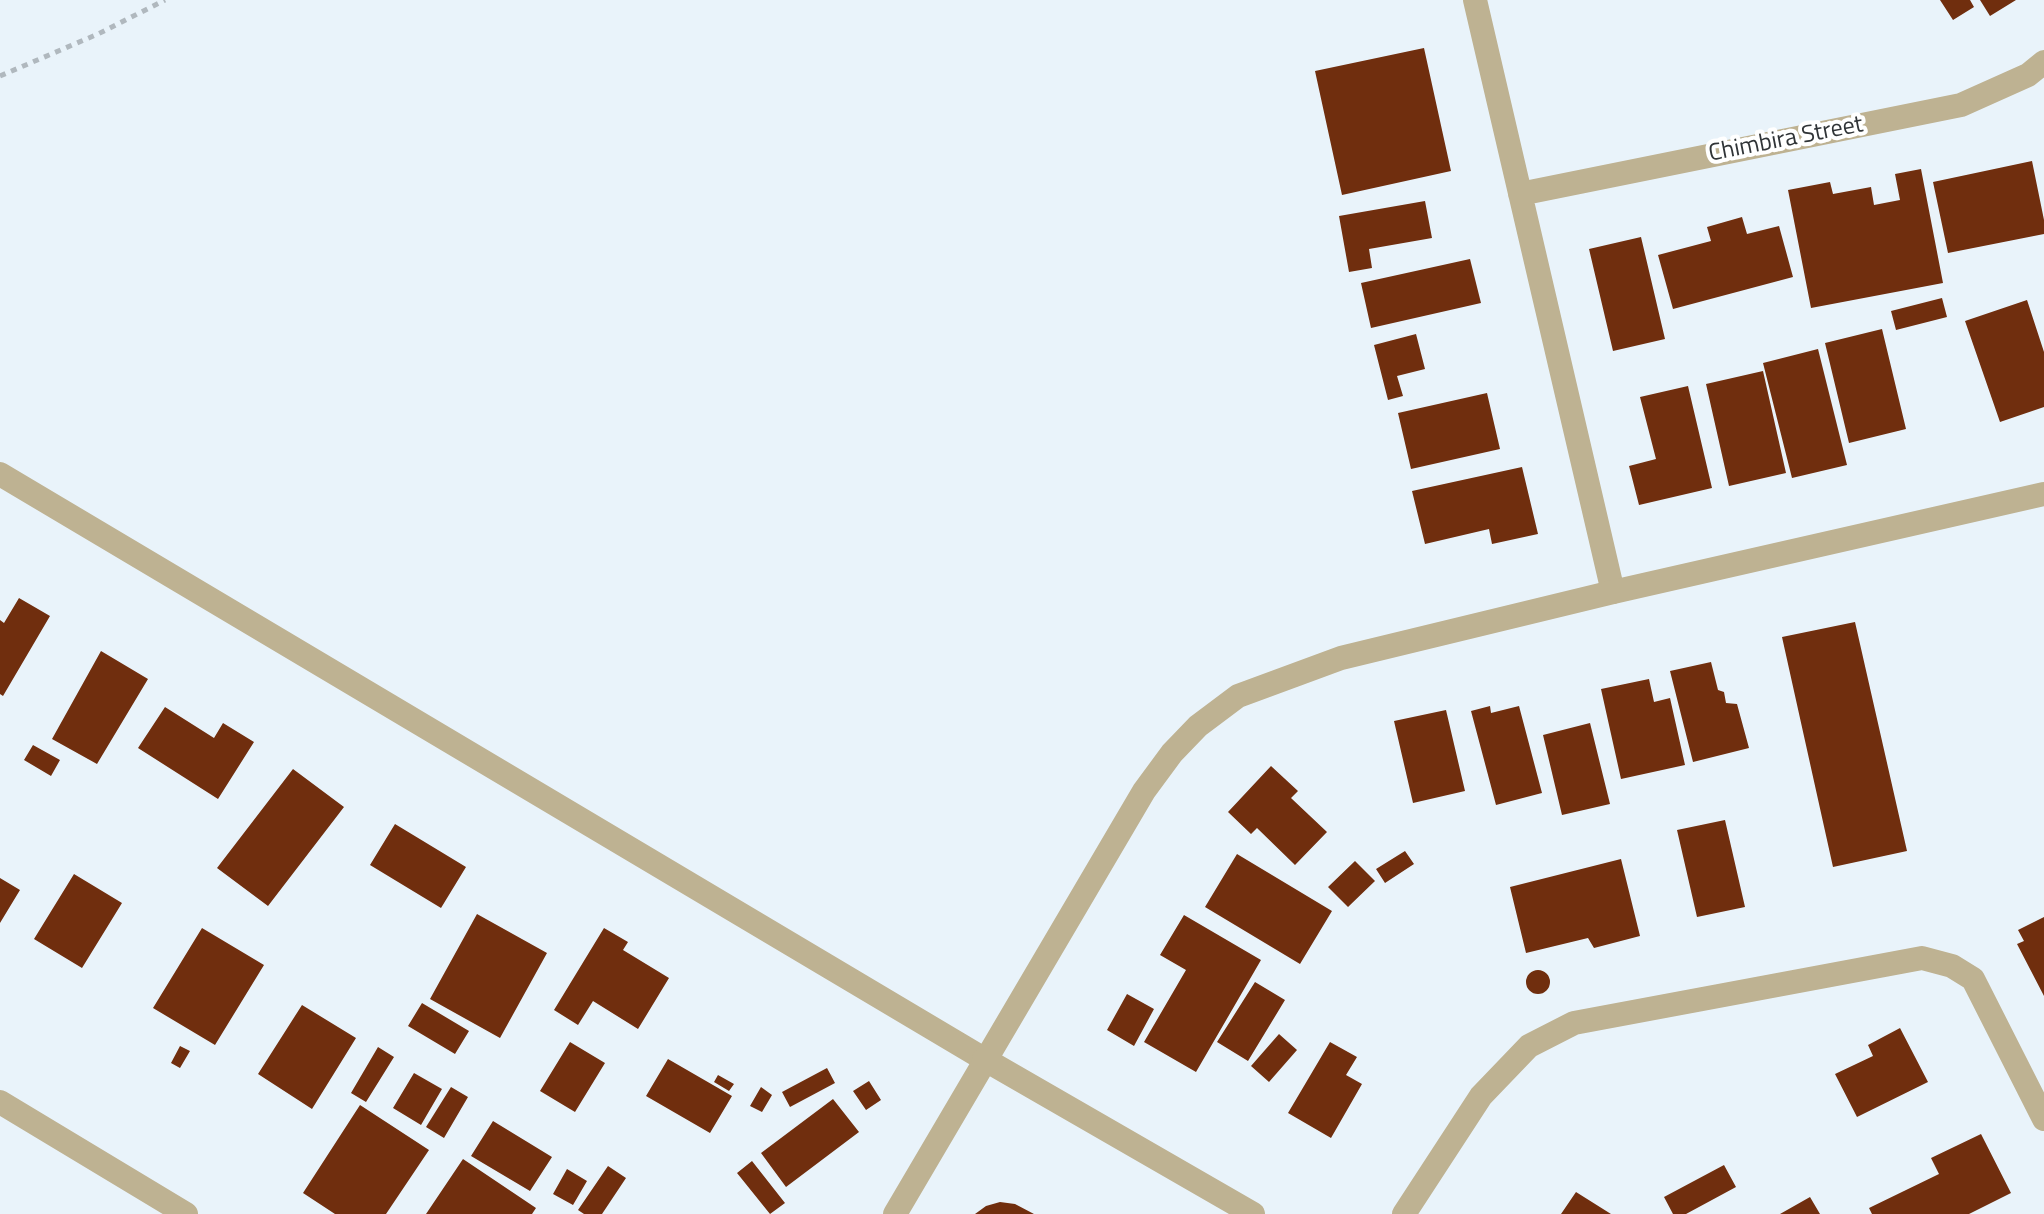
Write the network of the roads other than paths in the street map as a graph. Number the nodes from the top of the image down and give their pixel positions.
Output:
1 (1475, 0) edge
2 (2044, 62) edge
3 (1520, 194) junction
4 (0, 474) edge
5 (2044, 494) edge
6 (1613, 592) junction
7 (984, 1059) junction
8 (0, 1102) edge
9 (2044, 1119) edge
10 (186, 1214) edge
11 (895, 1214) edge
12 (1253, 1214) edge
13 (1404, 1214) edge

1 - 3 street
2 - 3 street, Chimbira Street
3 - 6 street
4 - 7 street
5 - 6 street
6 - 7 street
7 - 11 street
7 - 12 street
8 - 10 street
9 - 13 street

